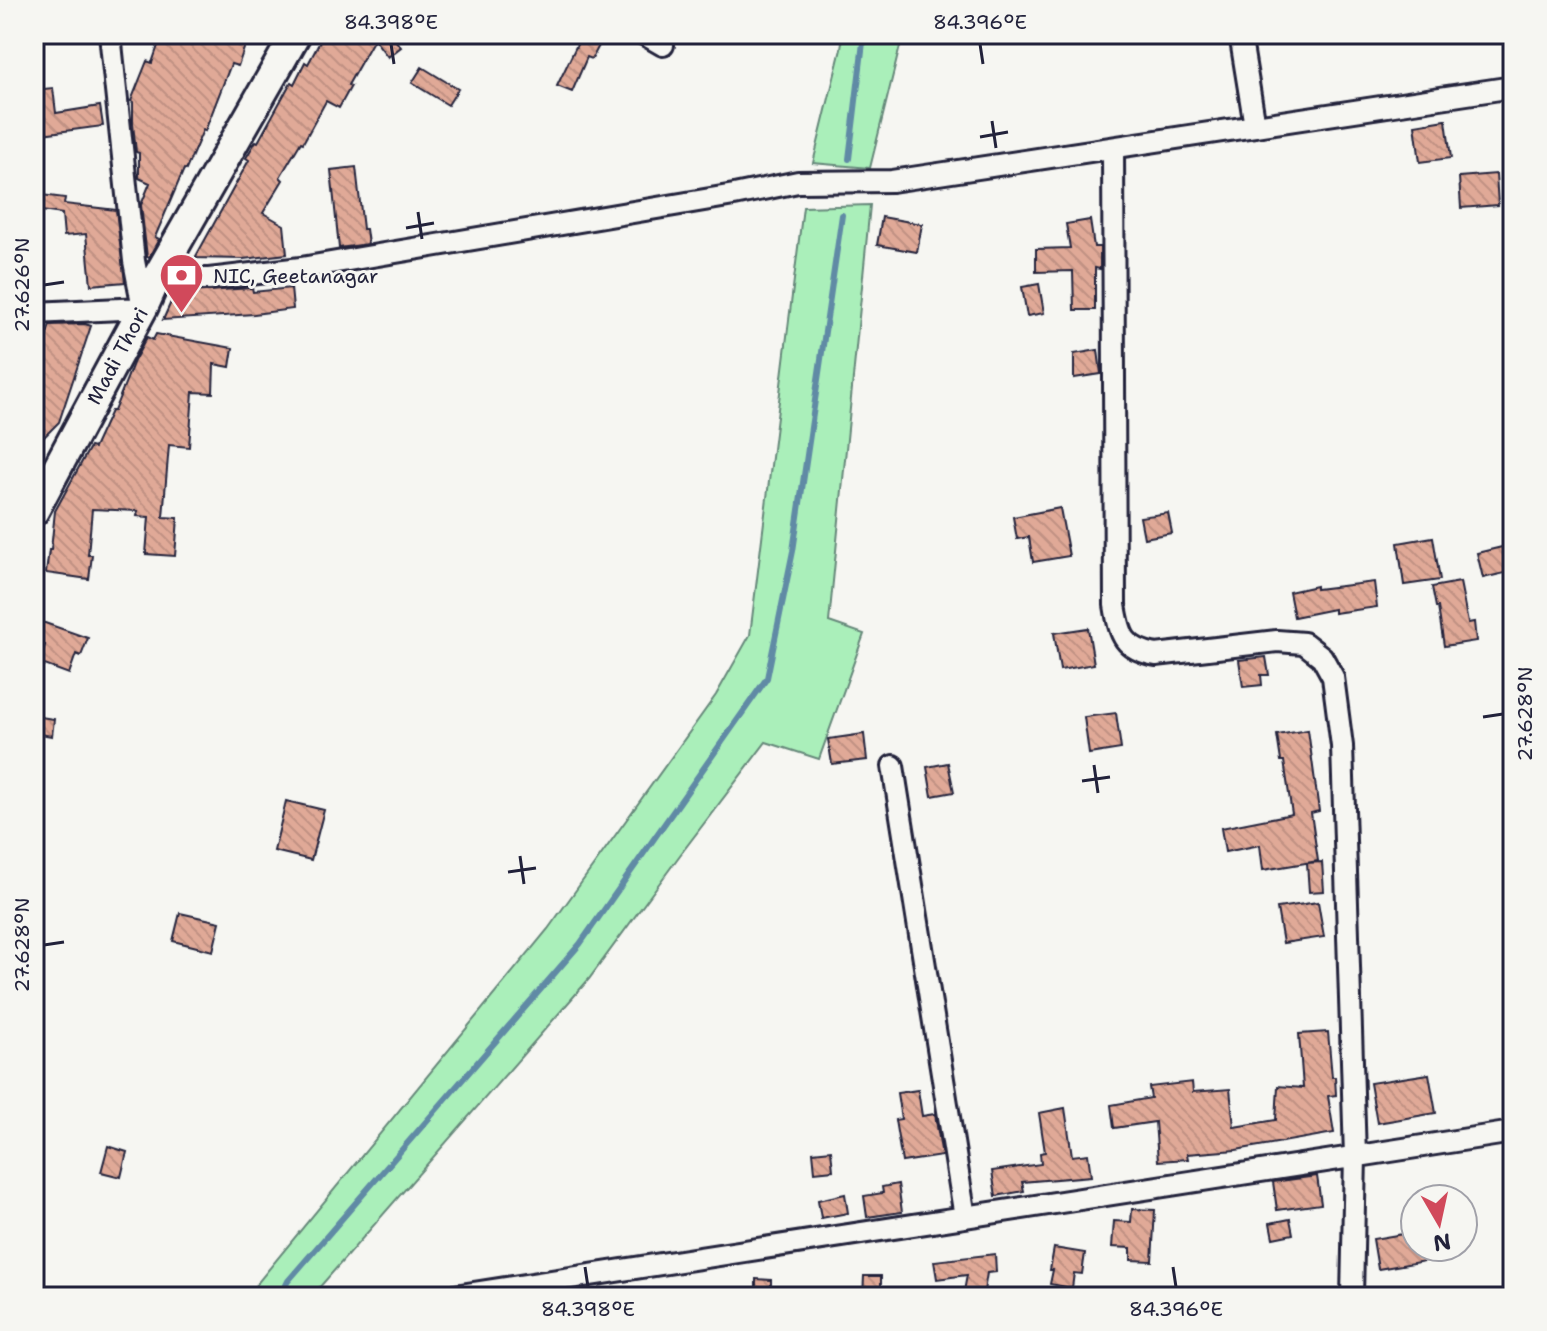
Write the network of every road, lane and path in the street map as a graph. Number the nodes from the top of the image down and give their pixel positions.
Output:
1 (110, 34) edge
2 (296, 34) edge
3 (644, 34) edge
4 (1240, 34) edge
5 (663, 45) dead end
6 (1513, 87) edge
7 (1255, 126) junction
8 (1113, 148) junction
9 (156, 279) junction
10 (143, 308) junction
11 (34, 313) edge
12 (34, 511) edge
13 (893, 766) dead end
14 (1513, 1132) edge
15 (1355, 1156) junction
16 (965, 1217) junction
17 (575, 1287) edge
18 (448, 1297) edge
19 (1352, 1297) edge

1 - 10 street
2 - 9 main road, Madi Thori
3 - 5 street
4 - 7 street
6 - 7 street
7 - 8 street
8 - 9 street
8 - 15 street
9 - 10 main road, Madi Thori
10 - 11 street
10 - 12 main road, Madi Thori
13 - 16 street
14 - 15 street
15 - 16 street
15 - 19 street
16 - 17 street
17 - 18 street

